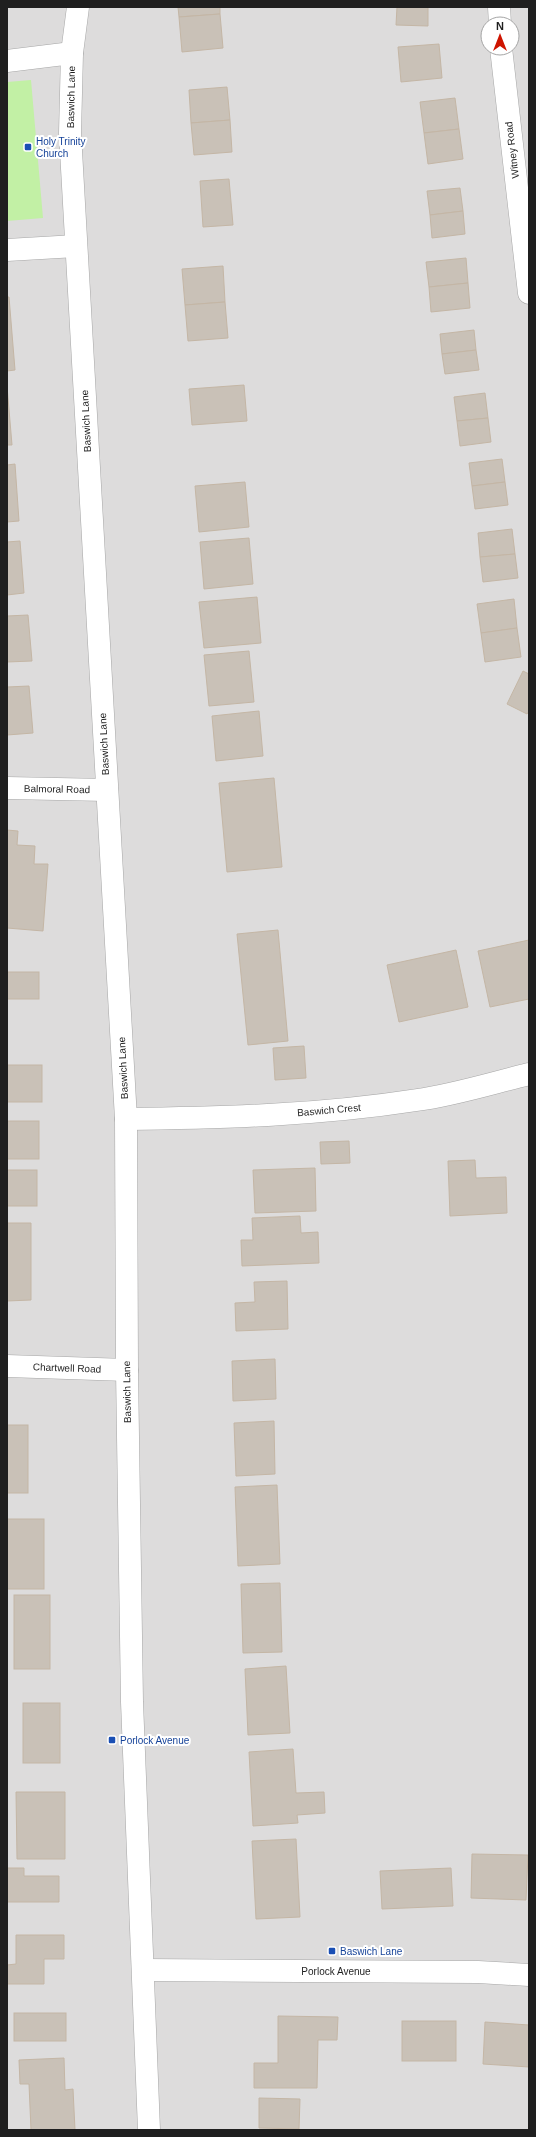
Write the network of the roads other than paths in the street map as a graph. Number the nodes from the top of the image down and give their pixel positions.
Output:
1 (78, 7) edge
2 (72, 53) junction
3 (502, 56) edge
4 (7, 61) edge
5 (76, 246) junction
6 (7, 250) edge
7 (526, 251) edge
8 (529, 293) edge
9 (7, 788) edge
10 (107, 790) junction
11 (529, 1074) edge
12 (126, 1120) junction
13 (7, 1366) edge
14 (127, 1370) junction
15 (143, 1970) junction
16 (529, 1975) edge
17 (149, 2130) edge

1 - 2 street, Baswich Lane
2 - 4 street
2 - 5 street, Baswich Lane
3 - 7 street, Witney Road
5 - 6 street
5 - 10 street, Baswich Lane
7 - 8 street, Witney Road
9 - 10 street, Balmoral Road
10 - 12 street, Baswich Lane
11 - 12 street, Baswich Crest
12 - 14 street, Baswich Lane
13 - 14 street, Chartwell Road
14 - 15 street, Baswich Lane
15 - 16 street, Porlock Avenue
15 - 17 street, Baswich Lane

